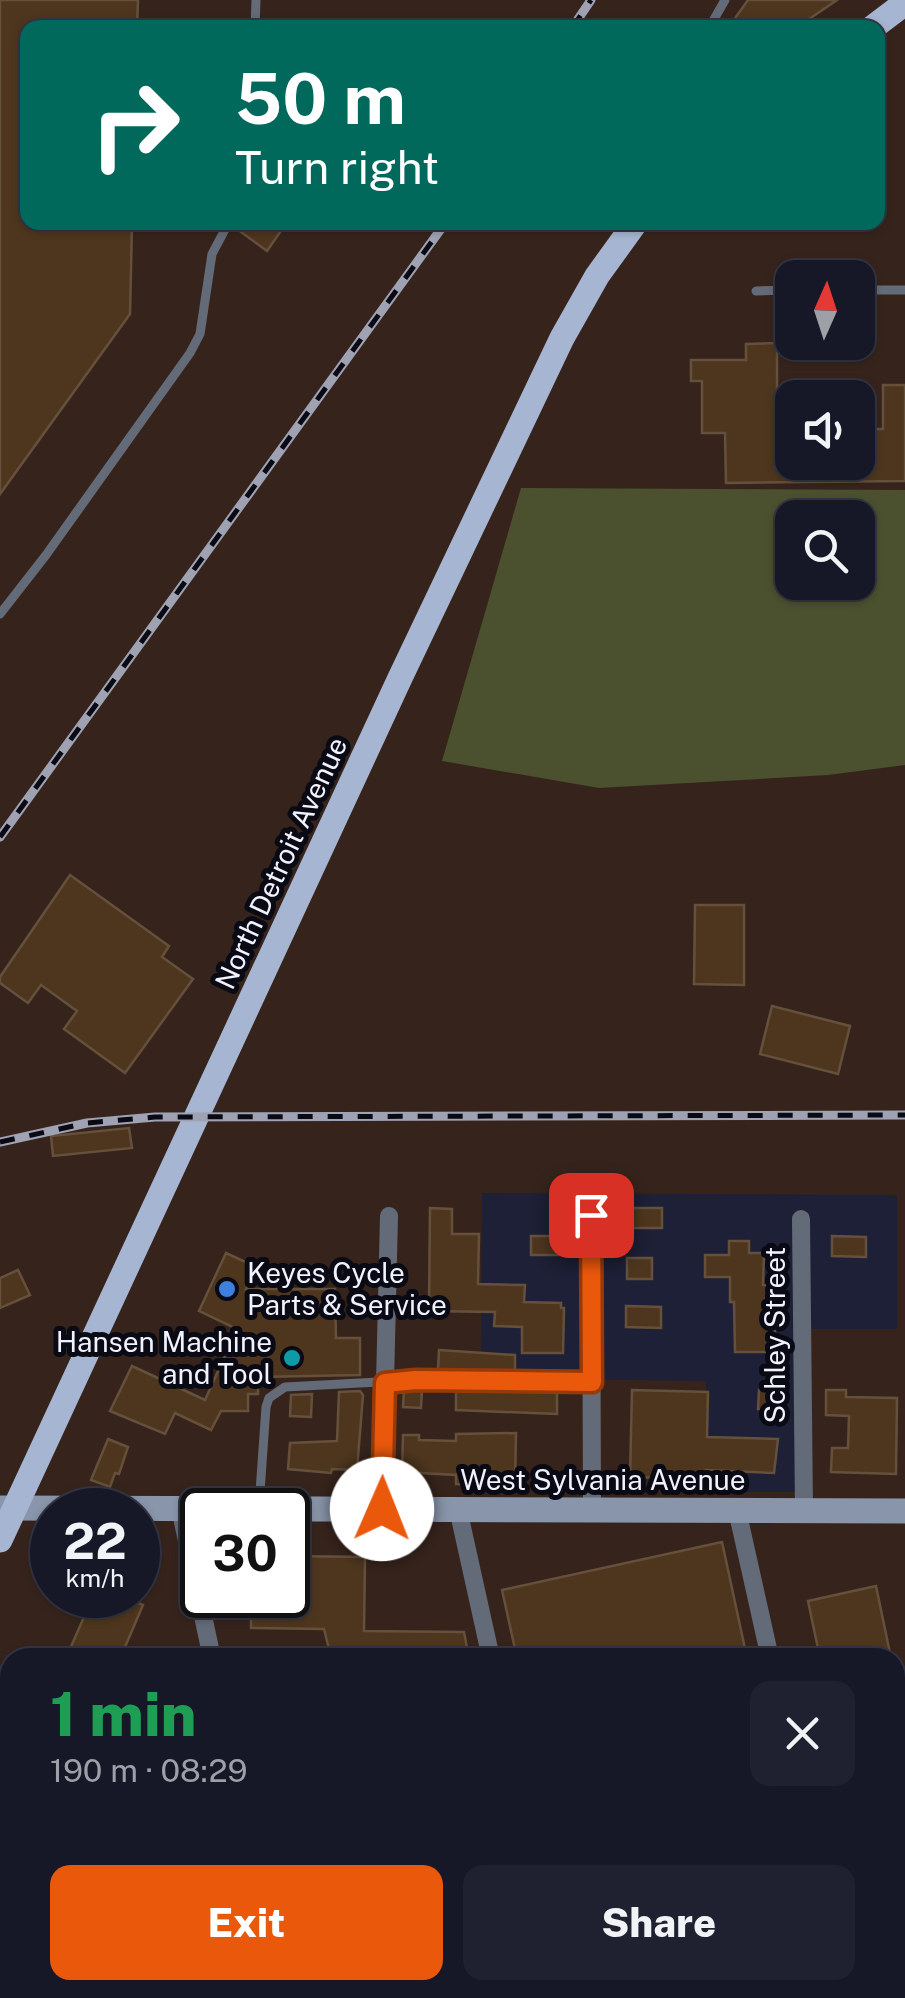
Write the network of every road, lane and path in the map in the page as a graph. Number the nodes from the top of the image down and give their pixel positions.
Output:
1 (905, 3) edge
2 (883, 20) edge
3 (225, 230) edge
4 (630, 230) edge
5 (756, 290) dead end
6 (775, 290) edge
7 (875, 290) edge
8 (905, 290) edge
9 (0, 614) edge
10 (591, 1215) dead end
11 (389, 1216) dead end
12 (801, 1219) dead end
13 (592, 1382) junction
14 (385, 1383) junction
15 (260, 1488) edge
16 (7, 1508) edge
17 (180, 1508) edge
18 (310, 1509) edge
19 (382, 1509) junction
20 (458, 1509) junction
21 (592, 1510) junction
22 (737, 1510) junction
23 (804, 1510) junction
24 (905, 1511) edge
25 (0, 1540) edge
26 (203, 1618) edge
27 (210, 1648) edge
28 (488, 1648) edge
29 (768, 1648) edge

1 - 2 main road
3 - 9 lane
4 - 16 main road, North Detroit Avenue
5 - 6 lane
7 - 8 lane
10 - 13 street
11 - 14 street
12 - 23 street, Schley Street
13 - 14 lane
13 - 21 street
14 - 15 lane
14 - 19 street
16 - 17 main road, West Sylvania Avenue
16 - 25 main road, North Detroit Avenue
18 - 19 main road, West Sylvania Avenue
19 - 20 main road, West Sylvania Avenue
20 - 21 main road, West Sylvania Avenue
20 - 28 street
21 - 22 main road, West Sylvania Avenue
22 - 23 main road, West Sylvania Avenue
22 - 29 street
23 - 24 main road, West Sylvania Avenue
26 - 27 street

